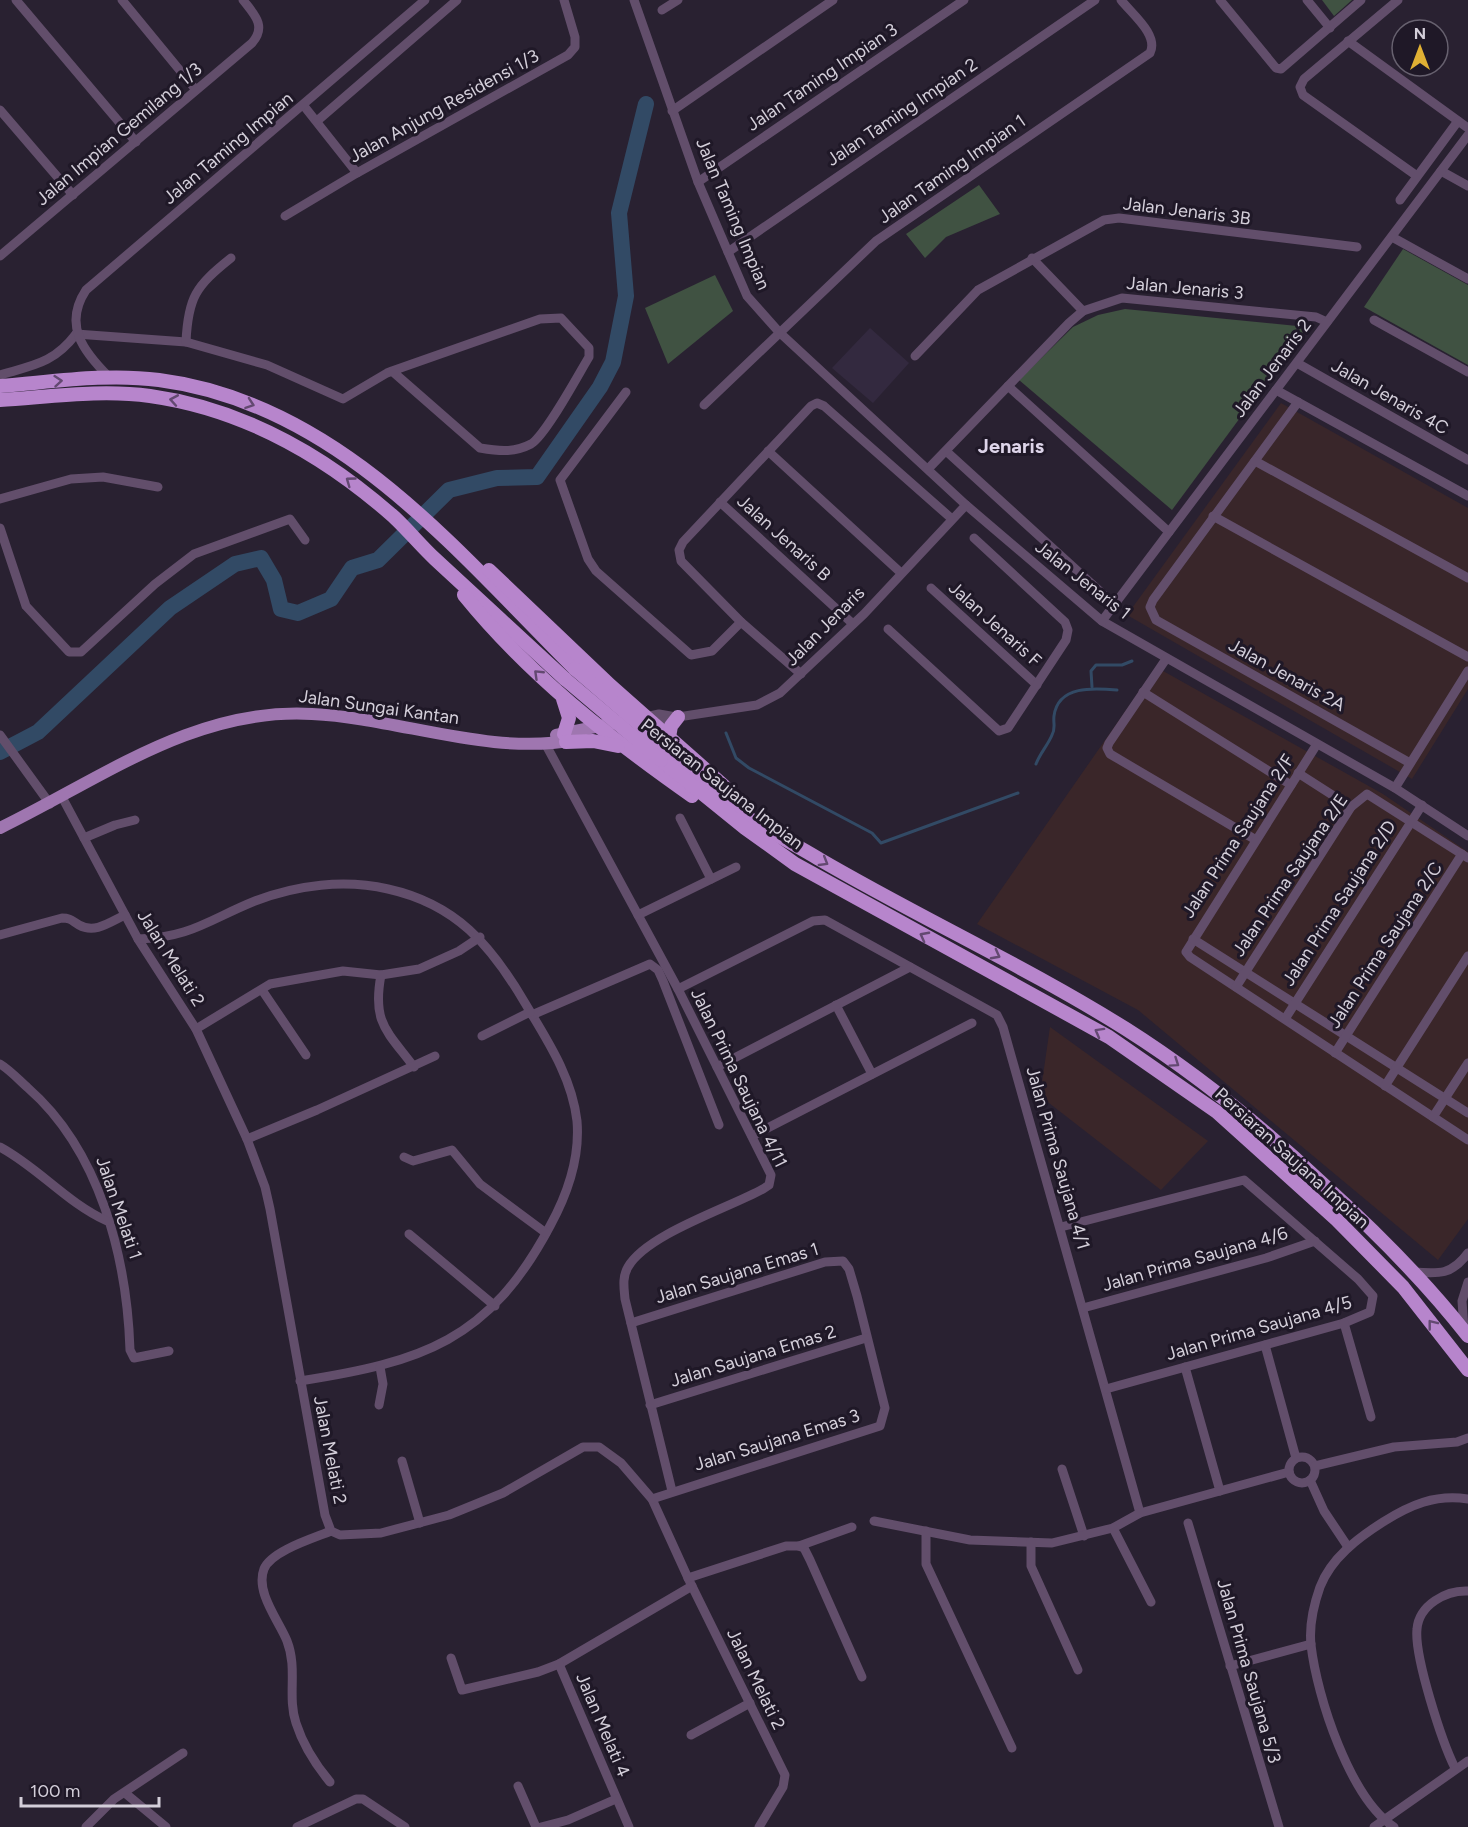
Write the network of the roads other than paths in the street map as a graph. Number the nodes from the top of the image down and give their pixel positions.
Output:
1 (16, 0) edge
2 (122, 0) edge
3 (243, 0) edge
4 (425, 0) edge
5 (457, 0) edge
6 (564, 0) edge
7 (634, 0) edge
8 (678, 0) edge
9 (833, 0) edge
10 (964, 0) edge
11 (1095, 0) edge
12 (1121, 0) edge
13 (1220, 0) edge
14 (1307, 0) edge
15 (1361, 0) edge
16 (1398, 0) edge
17 (662, 10) dead end
18 (1330, 28) junction
19 (1348, 41) junction
20 (196, 90) junction
21 (304, 106) junction
22 (0, 110) edge
23 (672, 111) junction
24 (317, 121) junction
25 (1458, 121) junction
26 (1468, 128) edge
27 (1468, 135) edge
28 (136, 142) junction
29 (1441, 171) junction
30 (357, 173) junction
31 (1417, 176) junction
32 (698, 182) junction
33 (1468, 186) edge
34 (73, 195) junction
35 (1400, 200) dead end
36 (285, 216) dead end
37 (1392, 237) junction
38 (0, 241) edge
39 (1357, 247) dead end
40 (728, 252) junction
41 (4, 253) edge
42 (231, 258) dead end
43 (1032, 258) junction
44 (1468, 279) edge
45 (1083, 311) junction
46 (1374, 320) dead end
47 (1327, 322) junction
48 (779, 332) junction
49 (76, 334) junction
50 (186, 342) junction
51 (915, 356) dead end
52 (1297, 363) junction
53 (392, 371) junction
54 (1468, 372) edge
55 (0, 375) edge
56 (110, 377) junction
57 (0, 386) edge
58 (1008, 386) junction
59 (1276, 390) junction
60 (626, 392) dead end
61 (0, 400) edge
62 (1298, 402) junction
63 (704, 405) dead end
64 (768, 451) junction
65 (946, 451) junction
66 (1255, 460) junction
67 (1468, 460) edge
68 (928, 469) junction
69 (158, 487) dead end
70 (1468, 496) edge
71 (0, 499) edge
72 (720, 502) junction
73 (966, 505) junction
74 (1214, 516) junction
75 (952, 519) junction
76 (436, 525) junction
77 (0, 528) edge
78 (1169, 532) junction
79 (974, 538) dead end
80 (305, 540) dead end
81 (1023, 555) junction
82 (433, 556) junction
83 (1009, 571) junction
84 (900, 572) junction
85 (1468, 578) edge
86 (931, 588) dead end
87 (1115, 605) junction
88 (1102, 621) junction
89 (741, 622) junction
90 (853, 624) junction
91 (888, 629) dead end
92 (1468, 657) edge
93 (1166, 659) junction
94 (1468, 670) edge
95 (570, 674) junction
96 (801, 674) junction
97 (1037, 685) junction
98 (1143, 692) junction
99 (563, 698) junction
100 (678, 717) junction
101 (650, 721) junction
102 (602, 730) junction
103 (2, 738) edge
104 (565, 738) junction
105 (526, 744) junction
106 (1317, 744) junction
107 (546, 745) junction
108 (623, 747) junction
109 (666, 749) junction
110 (1410, 763) junction
111 (1298, 773) junction
112 (1291, 786) junction
113 (1395, 788) junction
114 (62, 797) junction
115 (50, 804) junction
116 (1422, 805) junction
117 (1351, 807) junction
118 (680, 818) dead end
119 (135, 820) dead end
120 (1411, 822) junction
121 (0, 828) edge
122 (745, 828) junction
123 (1468, 836) edge
124 (84, 838) junction
125 (1256, 840) junction
126 (1465, 856) edge
127 (736, 867) dead end
128 (711, 879) junction
129 (125, 915) junction
130 (638, 915) junction
131 (0, 935) edge
132 (480, 937) junction
133 (138, 939) junction
134 (1190, 943) junction
135 (1468, 956) edge
136 (910, 967) junction
137 (1245, 972) junction
138 (381, 975) junction
139 (1236, 987) junction
140 (678, 989) junction
141 (262, 990) junction
142 (1295, 1003) junction
143 (836, 1005) junction
144 (531, 1014) junction
145 (1285, 1019) junction
146 (972, 1023) dead end
147 (196, 1029) junction
148 (1347, 1035) junction
149 (482, 1036) dead end
150 (1335, 1053) junction
151 (306, 1055) dead end
152 (435, 1056) dead end
153 (1468, 1063) edge
154 (0, 1064) edge
155 (414, 1067) junction
156 (717, 1067) junction
157 (1397, 1067) junction
158 (872, 1074) junction
159 (1385, 1086) junction
160 (1446, 1097) junction
161 (1468, 1113) edge
162 (1433, 1117) junction
163 (719, 1125) dead end
164 (752, 1136) junction
165 (247, 1139) junction
166 (1468, 1140) edge
167 (0, 1147) edge
168 (404, 1157) dead end
169 (107, 1221) junction
170 (1061, 1227) junction
171 (546, 1233) junction
172 (409, 1234) dead end
173 (1315, 1241) junction
174 (1468, 1253) edge
175 (1414, 1272) junction
176 (1468, 1282) edge
177 (495, 1306) junction
178 (1083, 1308) junction
179 (632, 1323) junction
180 (1344, 1323) junction
181 (1466, 1334) edge
182 (866, 1338) junction
183 (1265, 1345) junction
184 (169, 1351) dead end
185 (380, 1367) junction
186 (1185, 1367) junction
187 (1468, 1370) edge
188 (300, 1381) junction
189 (1106, 1389) junction
190 (379, 1405) dead end
191 (650, 1406) junction
192 (1371, 1417) dead end
193 (1467, 1437) edge
194 (1296, 1458) junction
195 (402, 1461) dead end
196 (1315, 1466) junction
197 (1062, 1469) dead end
198 (1289, 1472) junction
199 (1310, 1480) junction
200 (672, 1491) junction
201 (1220, 1491) junction
202 (652, 1499) junction
203 (1468, 1499) edge
204 (1140, 1513) junction
205 (874, 1521) dead end
206 (420, 1523) junction
207 (1188, 1523) dead end
208 (852, 1527) dead end
209 (1113, 1528) junction
210 (331, 1530) junction
211 (926, 1531) junction
212 (1084, 1536) junction
213 (1031, 1542) junction
214 (799, 1546) junction
215 (1348, 1547) junction
216 (690, 1582) junction
217 (1468, 1591) edge
218 (1151, 1602) dead end
219 (1311, 1644) junction
220 (451, 1658) dead end
221 (559, 1664) junction
222 (1230, 1666) junction
223 (1078, 1670) dead end
224 (862, 1677) dead end
225 (750, 1704) junction
226 (691, 1735) dead end
227 (1012, 1748) dead end
228 (183, 1753) dead end
229 (1468, 1761) edge
230 (1455, 1768) junction
231 (330, 1782) dead end
232 (518, 1786) dead end
233 (125, 1793) junction
234 (616, 1799) junction
235 (1383, 1820) junction
236 (762, 1826) edge
237 (86, 1827) edge
238 (166, 1827) edge
239 (297, 1827) edge
240 (405, 1827) edge
241 (536, 1827) edge
242 (540, 1827) edge
243 (629, 1827) edge
244 (1279, 1827) edge
245 (1374, 1827) edge
246 (1395, 1827) edge

1 - 28 street
2 - 20 street
3 - 20 street, Jalan Impian Gemilang 1/3
4 - 21 street, Jalan Taming Impian
5 - 24 street
6 - 30 street, Jalan Anjung Residensi 1/3
7 - 23 street, Jalan Taming Impian
8 - 17 street
9 - 23 street
10 - 32 street, Jalan Taming Impian 3
11 - 40 street, Jalan Taming Impian 2
12 - 48 street, Jalan Taming Impian 1
13 - 18 street
14 - 18 street
15 - 18 street
16 - 19 street
19 - 25 street
19 - 31 street
20 - 28 street, Jalan Impian Gemilang 1/3
21 - 24 street
21 - 49 street, Jalan Taming Impian
22 - 34 street
23 - 32 street, Jalan Taming Impian
24 - 30 street
25 - 26 street
25 - 31 street
27 - 29 street, Jalan Jenaris 2
28 - 34 street, Jalan Impian Gemilang 1/3
29 - 33 street
29 - 37 street, Jalan Jenaris 2
30 - 36 street, Jalan Anjung Residensi 1/3
31 - 35 street
32 - 40 street, Jalan Taming Impian
34 - 41 street, Jalan Impian Gemilang 1/3
37 - 44 street
37 - 47 street, Jalan Jenaris 2
38 - 41 street
39 - 43 street, Jalan Jenaris 3B
40 - 48 street, Jalan Taming Impian
42 - 50 street
43 - 45 street
43 - 51 street, Jalan Jenaris 3B
45 - 47 street, Jalan Jenaris 3
45 - 58 street, Jalan Jenaris 3
46 - 54 street
47 - 52 street, Jalan Jenaris 2
48 - 63 street, Jalan Taming Impian 1
48 - 68 street, Jalan Jenaris 1
49 - 50 street
49 - 55 street
49 - 56 street
50 - 53 street
52 - 59 street, Jalan Jenaris 2
52 - 67 street, Jalan Jenaris 4C
53 - 53 street
57 -> 56 highway
56 -> 76 highway
58 - 65 street, Jalan Jenaris 3
58 - 78 street
59 - 62 street
59 - 78 street, Jalan Jenaris 2
60 - 89 street
82 -> 61 highway, Persiaran Saujana Impian
62 - 66 street
62 - 70 street
64 - 72 street
64 - 75 street
64 - 84 street
65 - 68 street, Jalan Jenaris 3
65 - 87 street
66 - 74 street
66 - 85 street
68 - 73 street, Jalan Jenaris 1
69 - 71 street
72 - 89 street
72 - 90 street, Jalan Jenaris B
73 - 75 street, Jalan Jenaris
73 - 81 street, Jalan Jenaris 1
74 - 92 street
74 - 110 street, Jalan Jenaris 2A
75 - 84 street, Jalan Jenaris
76 - 95 highway, Persiaran Saujana Impian
76 - 101 highway
77 - 80 street
78 - 87 street, Jalan Jenaris 2
79 - 83 street
81 - 83 street
81 - 88 street, Jalan Jenaris 1
82 - 95 highway, Persiaran Saujana Impian
99 -> 82 highway
83 - 97 street
84 - 90 street, Jalan Jenaris
86 - 97 street, Jalan Jenaris F
87 - 88 street, Jalan Jenaris 2
88 - 93 street, Jalan Jenaris 1
89 - 96 street
90 - 96 street, Jalan Jenaris
91 - 97 street
93 - 98 street
93 - 106 street, Jalan Jenaris 1
94 - 110 street
95 - 109 highway, Persiaran Saujana Impian, bridge
96 - 100 street, Jalan Jenaris
98 - 112 street
98 - 125 street
99 - 102 highway
99 - 104 highway
100 - 101 street, Jalan Jenaris
100 - 109 highway
101 - 102 main road, Jalan Sungai Kantan
101 - 109 highway
102 - 104 main road, Jalan Sungai Kantan
102 - 108 highway
103 - 115 street
104 - 105 main road, Jalan Sungai Kantan
104 - 107 main road, Jalan Sungai Kantan
104 - 108 highway
105 - 107 main road, Jalan Sungai Kantan
105 - 114 main road, Jalan Sungai Kantan
106 - 111 street, Jalan Prima Saujana 2/F
106 - 113 street, Jalan Jenaris 1
107 - 130 street, Jalan Prima Saujana 4/11
108 - 122 highway
109 - 122 highway, Persiaran Saujana Impian
109 -> 175 highway, Persiaran Saujana Impian
110 - 113 street
111 - 112 street, Jalan Prima Saujana 2/F
111 - 117 street
112 - 125 street, Jalan Prima Saujana 2/F
113 - 116 street, Jalan Jenaris 1
114 - 115 main road, Jalan Sungai Kantan
114 - 124 street, Jalan Melati 2
115 - 121 main road, Jalan Sungai Kantan
116 - 120 street, Jalan Prima Saujana 2/D
116 - 123 street, Jalan Jenaris 1
117 - 120 street, Jalan Prima Saujana 2/E
117 - 137 street, Jalan Prima Saujana 2/E
118 - 128 street
119 - 124 street
120 - 126 street
120 - 142 street, Jalan Prima Saujana 2/D
187 -> 122 highway, Persiaran Saujana Impian
124 - 129 street, Jalan Melati 2
125 - 134 street, Jalan Prima Saujana 2/F
126 - 148 street, Jalan Prima Saujana 2/C
127 - 128 street
128 - 130 street
129 - 131 street
129 - 133 street, Jalan Melati 2
130 - 140 street, Jalan Prima Saujana 4/11
132 - 133 street
132 - 138 street
132 - 144 street
133 - 147 street, Jalan Melati 2
134 - 137 street
134 - 139 street
135 - 157 street
136 - 140 street, Jalan Prima Saujana 4/1
136 - 143 street
136 - 170 street, Jalan Prima Saujana 4/1
137 - 139 street, Jalan Prima Saujana 2/E
137 - 142 street
138 - 141 street
138 - 155 street
139 - 145 street
140 - 156 street, Jalan Prima Saujana 4/11
141 - 147 street
141 - 151 street
142 - 145 street, Jalan Prima Saujana 2/D
142 - 148 street
143 - 156 street
143 - 158 street
144 - 149 street
144 - 163 street
144 - 171 street
145 - 150 street
146 - 158 street
147 - 165 street, Jalan Melati 2
148 - 150 street, Jalan Prima Saujana 2/C
148 - 157 street
150 - 159 street
152 - 155 street
153 - 160 street
154 - 169 street, Jalan Melati 1
155 - 165 street
156 - 164 street, Jalan Prima Saujana 4/11
157 - 159 street
157 - 160 street
158 - 164 street
159 - 162 street
160 - 161 street
160 - 162 street
162 - 166 street
164 - 179 street, Jalan Prima Saujana 4/11
165 - 188 street, Jalan Melati 2
167 - 169 street
168 - 171 street
169 - 184 street, Jalan Melati 1
170 - 173 street, Jalan Prima Saujana 4/5
170 - 178 street, Jalan Prima Saujana 4/1
171 - 177 street
172 - 177 street
173 - 178 street, Jalan Prima Saujana 4/6
173 - 180 street, Jalan Prima Saujana 4/5
174 - 175 street
175 - 181 highway, Persiaran Saujana Impian
176 - 181 street
177 - 185 street
178 - 189 street, Jalan Prima Saujana 4/1
179 - 182 street, Jalan Saujana Emas 1
179 - 191 street, Jalan Prima Saujana 4/11
180 - 183 street, Jalan Prima Saujana 4/5
180 - 192 street
182 - 191 street, Jalan Saujana Emas 2
182 - 200 street, Jalan Saujana Emas 3
183 - 186 street, Jalan Prima Saujana 4/5
183 - 194 street
185 - 188 street
185 - 190 street
186 - 189 street, Jalan Prima Saujana 4/5
186 - 201 street
188 - 210 street, Jalan Melati 2
189 - 204 street, Jalan Prima Saujana 4/1
191 - 200 street, Jalan Prima Saujana 4/11
193 - 196 street
194 - 196 street
194 - 198 street
195 - 206 street
196 - 199 street
197 - 212 street
198 - 199 street
198 - 201 street
199 - 215 street
200 - 202 street
201 - 204 street
202 - 206 street, Jalan Melati 2
202 - 216 street, Jalan Melati 2
203 - 215 street
204 - 209 street
205 - 211 street
206 - 210 street, Jalan Melati 2
207 - 222 street, Jalan Prima Saujana 5/3
208 - 214 street
209 - 212 street
209 - 218 street
210 - 231 street
211 - 213 street
211 - 227 street
212 - 213 street
213 - 223 street
214 - 216 street
214 - 224 street
215 - 219 street
216 - 221 street
216 - 225 street, Jalan Melati 2
217 - 230 street
219 - 222 street
219 - 235 street
220 - 221 street
221 - 234 street, Jalan Melati 4
222 - 244 street, Jalan Prima Saujana 5/3
225 - 226 street
225 - 236 street, Jalan Melati 2
228 - 233 street
229 - 230 street
230 - 235 street
232 - 241 street
233 - 237 street
233 - 238 street
234 - 242 street, Jalan Melati 4
234 - 243 street, Jalan Melati 4
235 - 245 street
235 - 246 street
239 - 240 street

